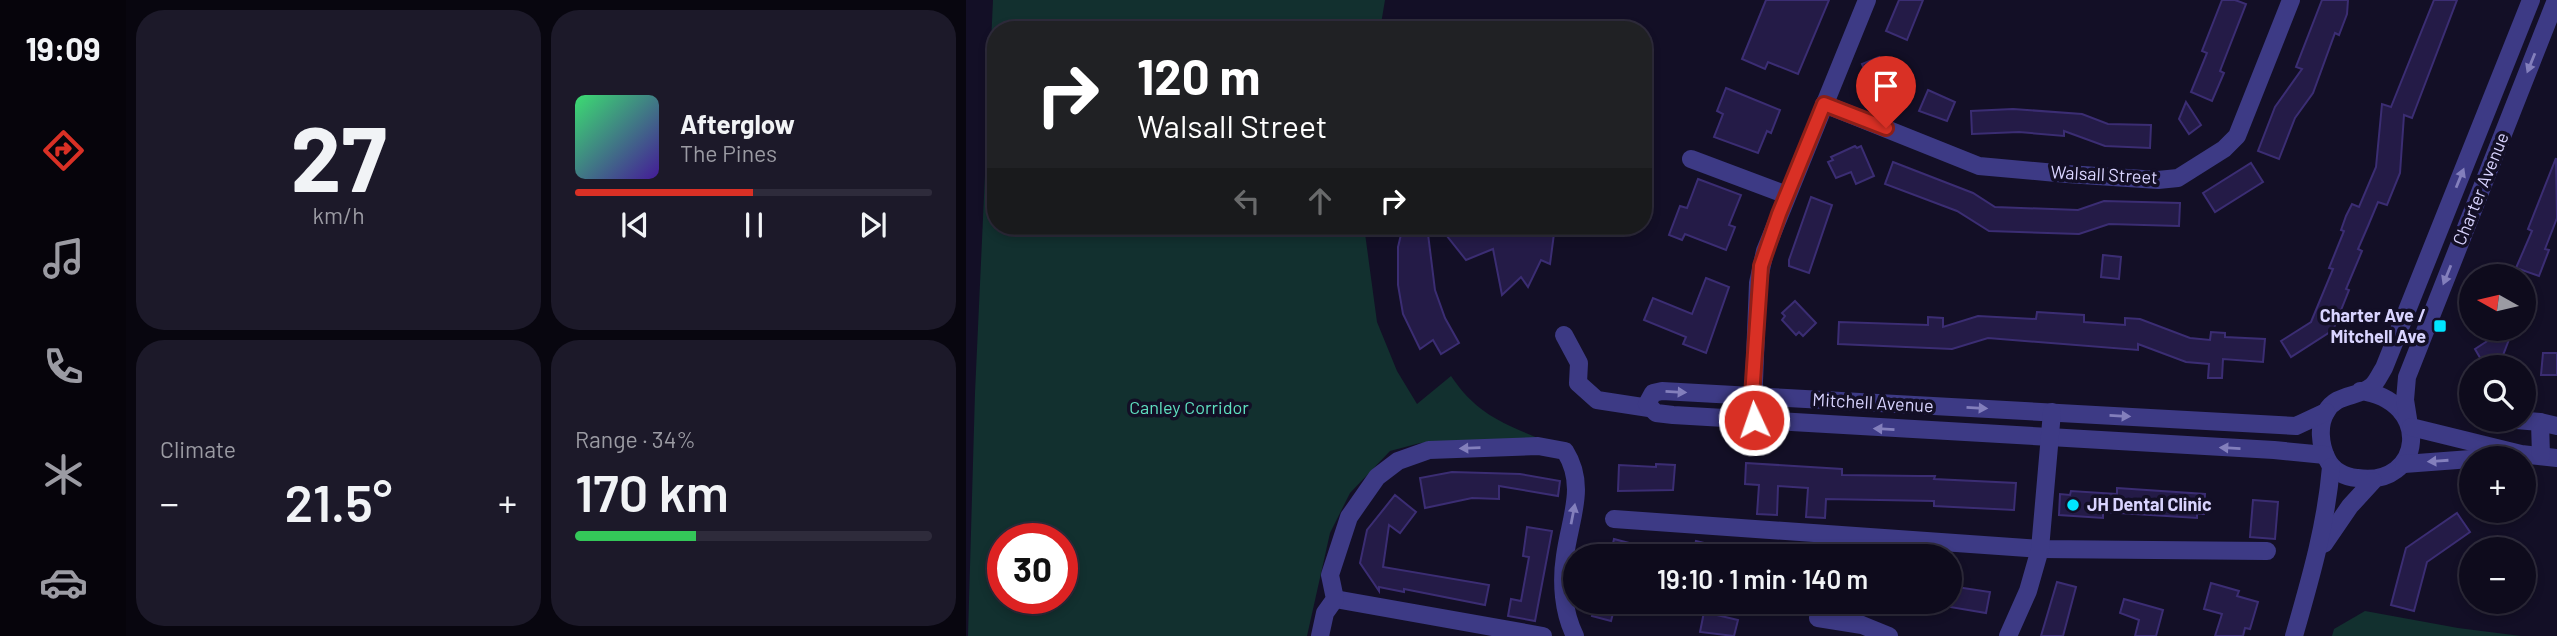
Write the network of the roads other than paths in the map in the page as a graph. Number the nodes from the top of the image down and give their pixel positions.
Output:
1 (1867, 0) edge
2 (2291, 0) edge
3 (2531, 0) edge
4 (2556, 0) edge
5 (1824, 104) junction
6 (1690, 159) dead end
7 (1787, 195) junction
8 (1564, 335) dead end
9 (2360, 391) junction
10 (1752, 396) junction
11 (1648, 408) junction
12 (2052, 412) junction
13 (2326, 412) junction
14 (1754, 420) junction
15 (2410, 423) junction
16 (2548, 424) edge
17 (2050, 439) junction
18 (2492, 446) edge
19 (2549, 457) edge
20 (2459, 460) edge
21 (2328, 461) junction
22 (2404, 464) junction
23 (2373, 481) junction
24 (1614, 519) dead end
25 (2039, 549) junction
26 (2267, 551) dead end
27 (2318, 551) junction
28 (1335, 599) junction
29 (1818, 618) dead end
30 (1573, 633) edge
31 (1320, 636) edge
32 (1543, 636) edge
33 (1552, 636) edge
34 (1889, 636) edge
35 (2008, 636) edge
36 (2294, 636) edge

1 - 5 street
2 - 5 street, Walsall Street
9 -> 3 street, Charter Avenue
4 -> 15 street, Charter Avenue
5 - 7 street
6 - 7 street
7 - 10 street
8 - 11 street
9 - 13 street
9 - 15 street
11 -> 10 street, Mitchell Avenue
10 -> 12 street, Mitchell Avenue
10 - 14 street
11 - 14 street, Mitchell Avenue
12 -> 13 street, Mitchell Avenue
12 - 17 street
13 - 21 street
17 -> 14 street, Mitchell Avenue
15 - 18 street
15 - 22 street
16 - 19 street
21 -> 17 street, Mitchell Avenue
17 - 25 street
20 -> 22 street
21 - 23 street
21 - 27 street
22 - 23 street
23 - 27 street
24 - 25 street
25 - 26 street
25 - 35 street
27 - 36 street
30 -> 28 street
28 - 31 street
28 - 32 street
29 - 34 street
30 - 33 street

